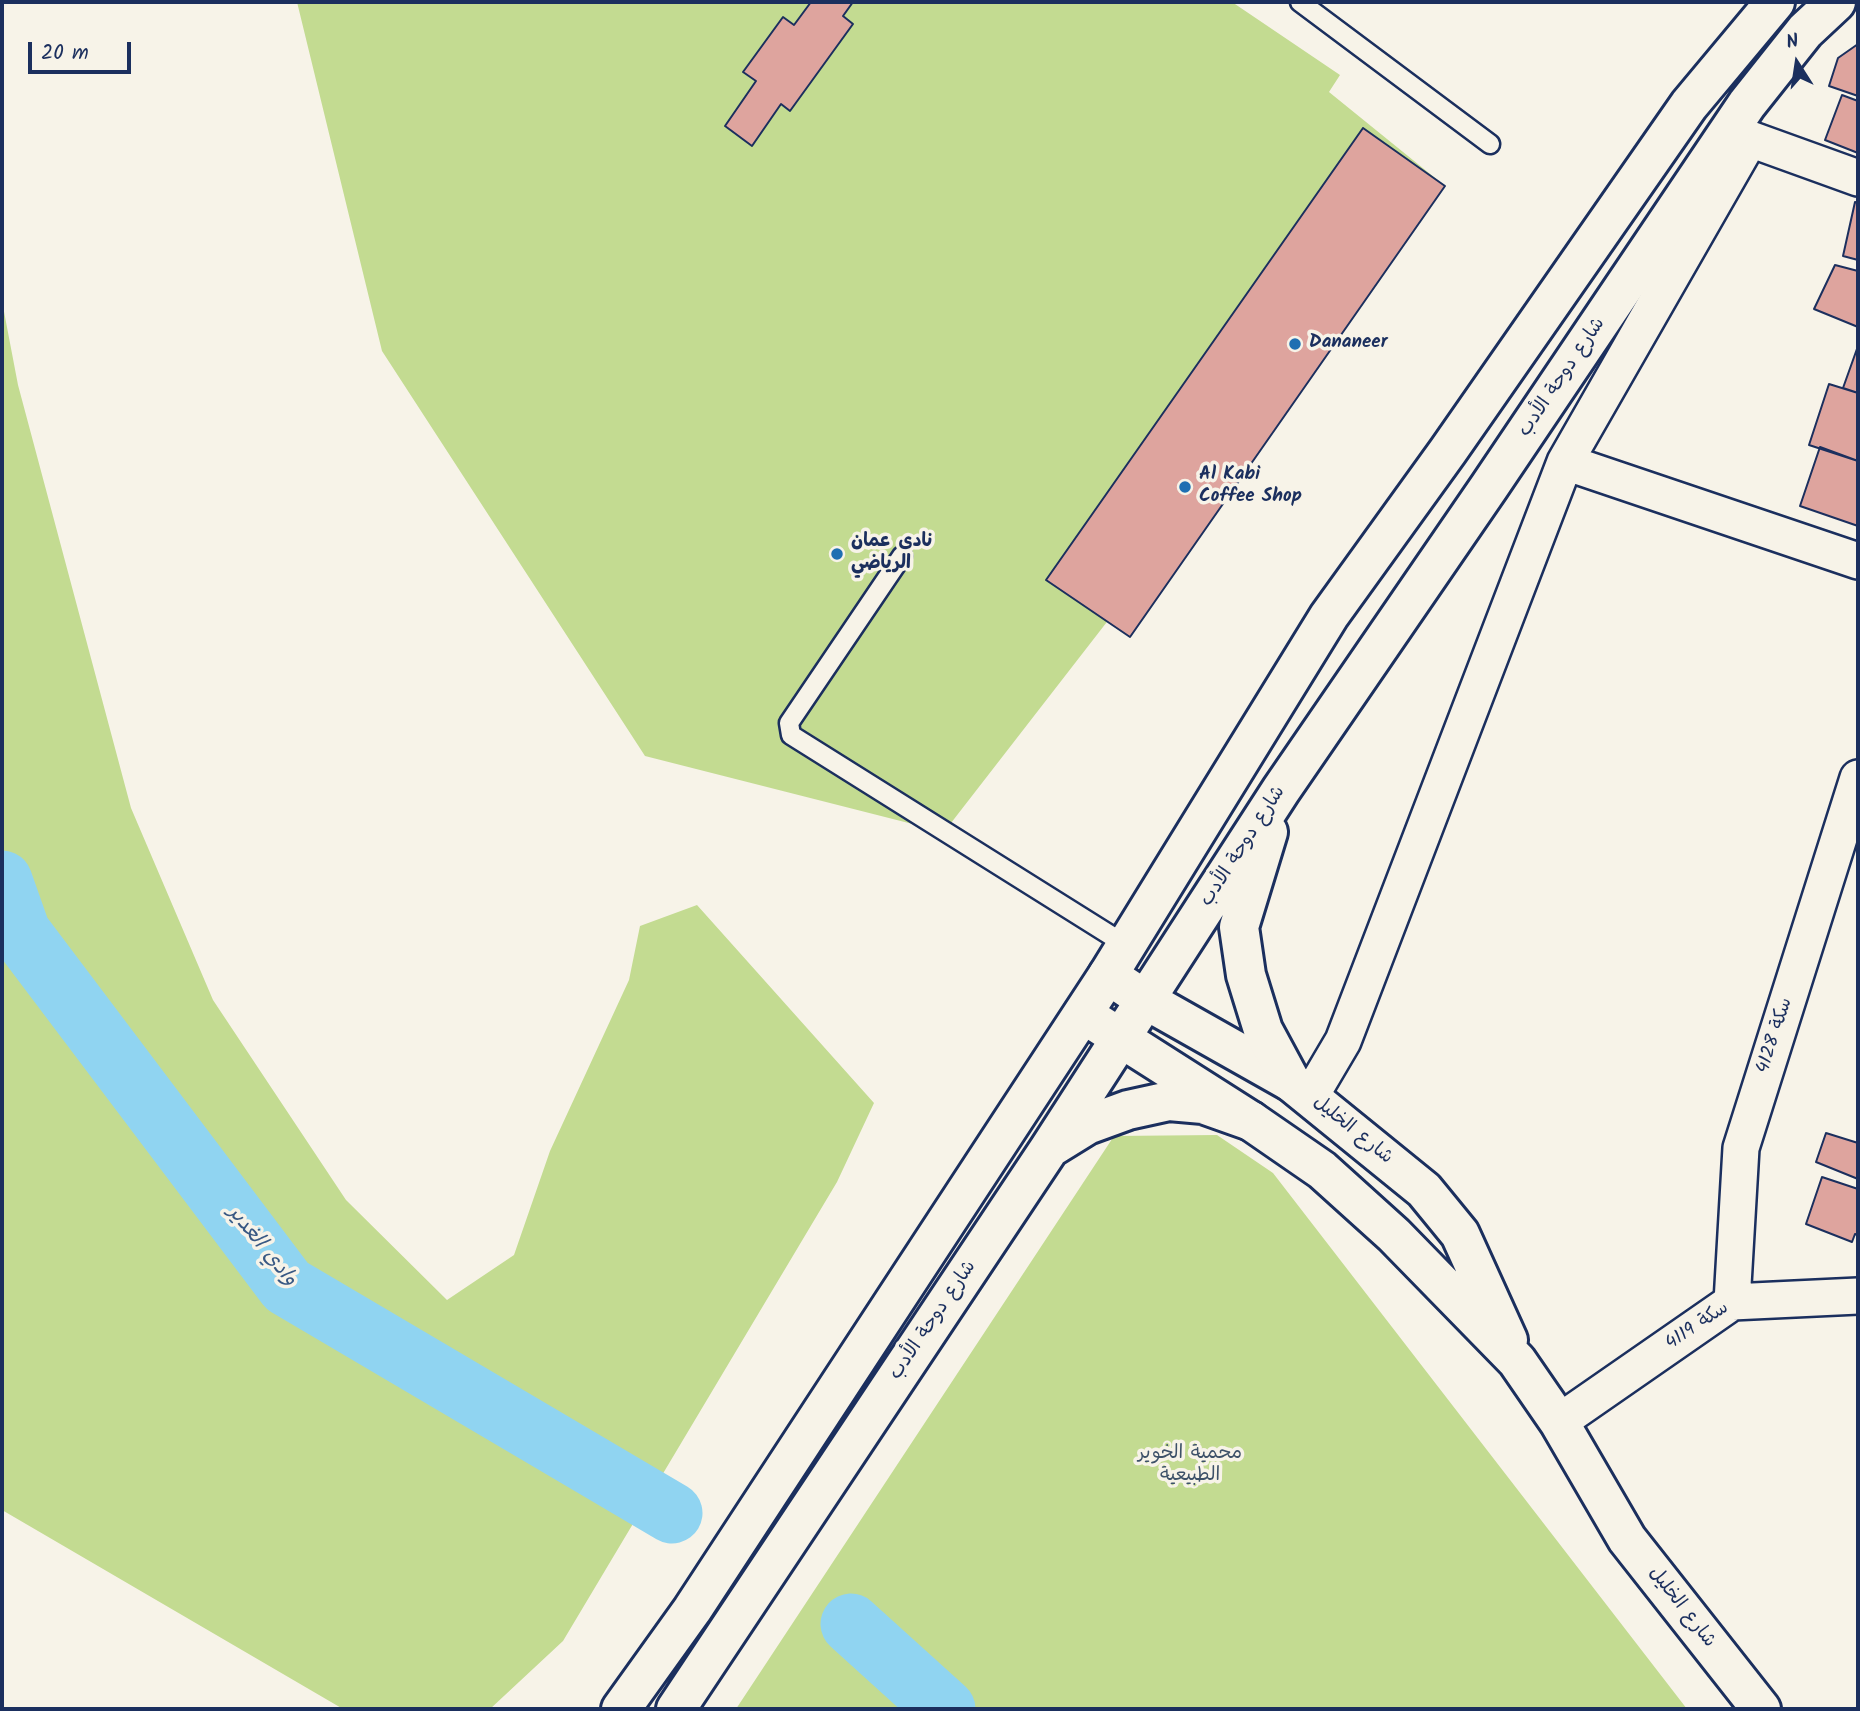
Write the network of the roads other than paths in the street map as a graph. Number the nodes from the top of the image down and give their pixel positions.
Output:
1 (1300, 2) edge
2 (1775, 2) edge
3 (1836, 2) edge
4 (1490, 144) dead end
5 (1858, 178) edge
6 (1565, 462) junction
7 (902, 556) dead end
8 (1858, 561) edge
9 (1858, 778) edge
10 (1281, 790) junction
11 (1117, 960) junction
12 (1144, 999) junction
13 (1083, 1014) junction
14 (1120, 1037) junction
15 (1300, 1089) junction
16 (1251, 1121) junction
17 (1049, 1149) junction
18 (1858, 1296) edge
19 (1732, 1302) junction
20 (1517, 1361) junction
21 (1559, 1422) junction
22 (621, 1709) edge
23 (677, 1709) edge
24 (1761, 1709) edge

1 - 4 lane
2 - 11 main road
3 - 10 main road, شارع دوحة الأدب
5 - 6 street
6 - 8 street
6 - 15 street
7 - 11 lane
9 - 19 street, سكة 4128
10 - 12 main road, شارع دوحة الأدب
10 - 15 main road
11 - 12 main road, شارع الخليل
11 - 13 main road
12 - 14 main road, شارع دوحة الأدب
12 - 15 main road, شارع الخليل
13 - 14 main road, شارع الخليل
13 - 22 main road
14 - 16 main road, شارع الخليل
14 - 17 main road, شارع دوحة الأدب
15 - 20 main road, شارع الخليل
16 - 17 main road
16 - 20 main road, شارع الخليل
17 - 23 main road, شارع دوحة الأدب
18 - 19 street, سكة 4119
19 - 21 street, سكة 4119
20 - 21 main road, شارع الخليل
21 - 24 main road, شارع الخليل

